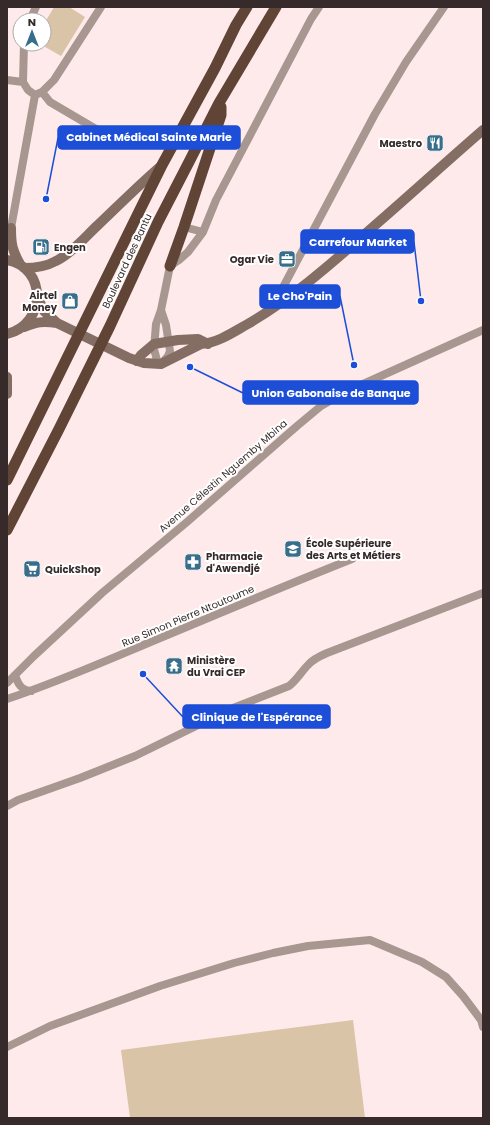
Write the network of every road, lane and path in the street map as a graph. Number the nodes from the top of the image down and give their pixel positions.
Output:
1 (101, 7) edge
2 (247, 7) edge
3 (276, 7) edge
4 (319, 7) edge
5 (444, 7) edge
6 (24, 52) edge
7 (7, 80) edge
8 (23, 82) junction
9 (38, 94) junction
10 (219, 103) junction
11 (483, 130) edge
12 (101, 132) dead end
13 (162, 165) junction
14 (184, 227) junction
15 (11, 228) junction
16 (203, 232) junction
17 (7, 239) edge
18 (7, 260) edge
19 (22, 266) junction
20 (170, 266) junction
21 (38, 296) junction
22 (161, 310) junction
23 (270, 310) junction
24 (57, 322) junction
25 (21, 328) junction
26 (483, 330) edge
27 (7, 334) edge
28 (168, 342) junction
29 (154, 344) junction
30 (208, 344) junction
31 (133, 360) junction
32 (160, 364) junction
33 (7, 377) edge
34 (7, 394) edge
35 (7, 480) edge
36 (7, 530) edge
37 (352, 559) dead end
38 (483, 593) edge
39 (15, 675) junction
40 (7, 683) edge
41 (31, 691) junction
42 (7, 699) edge
43 (7, 806) edge
44 (483, 1027) edge
45 (7, 1047) edge

1 - 9 street
2 - 13 highway, Boulevard des Bantu
3 - 10 highway, Boulevard des Bantu
4 - 16 street
5 - 23 street
6 - 8 street
7 - 8 street
8 - 9 street
9 - 12 street
9 - 15 street
10 - 14 highway
10 - 36 highway, Boulevard des Bantu
11 - 23 main road
13 - 19 main road
13 - 35 highway, Boulevard des Bantu
14 - 16 street
14 - 20 highway
15 - 17 main road
15 - 19 main road
16 - 20 street
18 - 19 main road
19 - 21 main road
20 - 22 street
21 - 24 main road
21 - 25 main road
22 - 28 street
22 - 29 street
23 - 30 main road
24 - 25 main road
24 - 31 main road
25 - 27 main road
26 - 39 street, Avenue Célestin Nguemby Mbina
28 - 29 main road
28 - 30 main road
28 - 32 street
29 - 31 main road
29 - 32 street
30 - 32 main road
31 - 32 main road
33 - 34 main road
37 - 41 street, Rue Simon Pierre Ntoutoume
38 - 43 street
39 - 40 street, Avenue Célestin Nguemby Mbina
39 - 41 street
41 - 42 street, Rue Simon Pierre Ntoutoume
44 - 45 street

